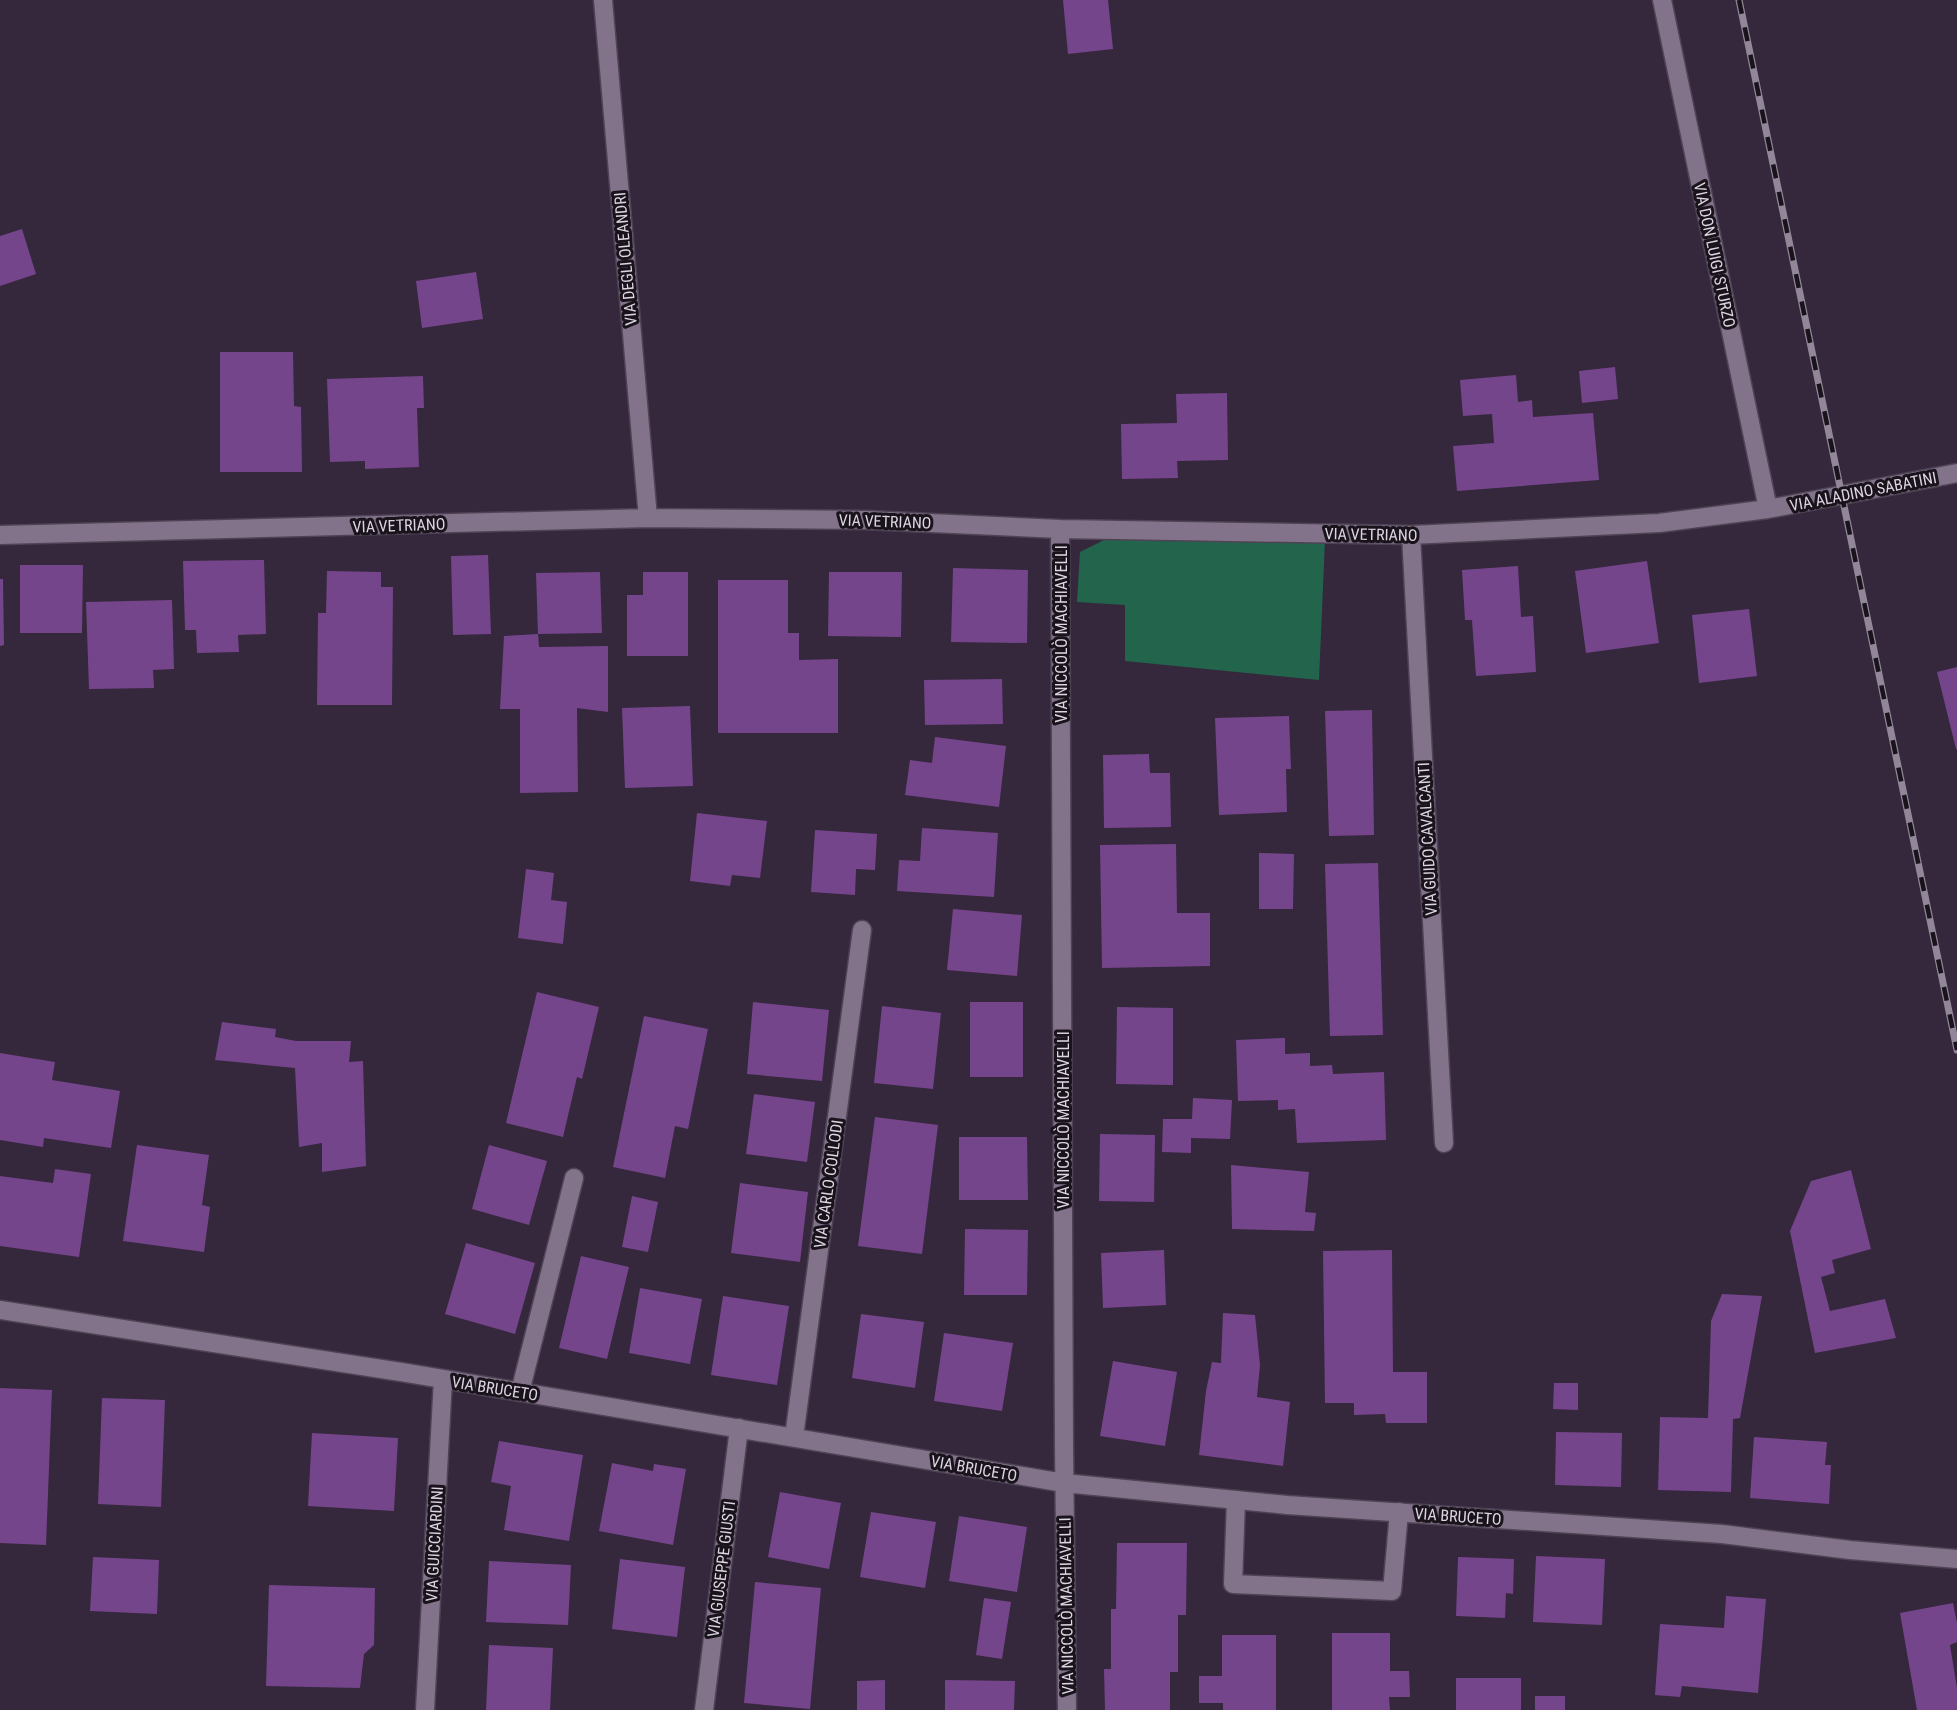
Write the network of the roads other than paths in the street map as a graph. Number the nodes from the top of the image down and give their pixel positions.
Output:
1 (603, 0) edge
2 (1662, 0) edge
3 (1957, 472) edge
4 (1768, 509) junction
5 (648, 518) junction
6 (1060, 529) junction
7 (1411, 535) junction
8 (0, 536) edge
9 (862, 930) dead end
10 (1444, 1143) dead end
11 (574, 1178) dead end
12 (0, 1310) edge
13 (443, 1379) junction
14 (520, 1392) junction
15 (739, 1428) junction
16 (794, 1437) junction
17 (1064, 1483) junction
18 (1236, 1500) junction
19 (1399, 1512) junction
20 (1957, 1559) edge
21 (425, 1710) edge
22 (704, 1710) edge
23 (1067, 1710) edge

1 - 5 street, VIA DEGLI OLEANDRI
2 - 4 street, VIA DON LUIGI STURZO
3 - 4 street, VIA ALADINO SABATINI
4 - 7 street, VIA VETRIANO
5 - 6 street, VIA VETRIANO
5 - 8 street, VIA VETRIANO
6 - 7 street, VIA VETRIANO
6 - 17 street, VIA NICCOLÒ MACHIAVELLI
7 - 10 street, VIA GUIDO CAVALCANTI
9 - 16 street, VIA CARLO COLLODI
11 - 14 street
12 - 13 street, VIA BRUCETO
13 - 14 street, VIA BRUCETO
13 - 21 street, VIA GUICCIARDINI
14 - 15 street, VIA BRUCETO
15 - 16 street, VIA BRUCETO
15 - 22 street, VIA GIUSEPPE GIUSTI
16 - 17 street, VIA BRUCETO
17 - 18 street, VIA BRUCETO
17 - 23 street, VIA NICCOLÒ MACHIAVELLI
18 - 19 street, VIA BRUCETO
18 - 19 street
19 - 20 street, VIA BRUCETO

